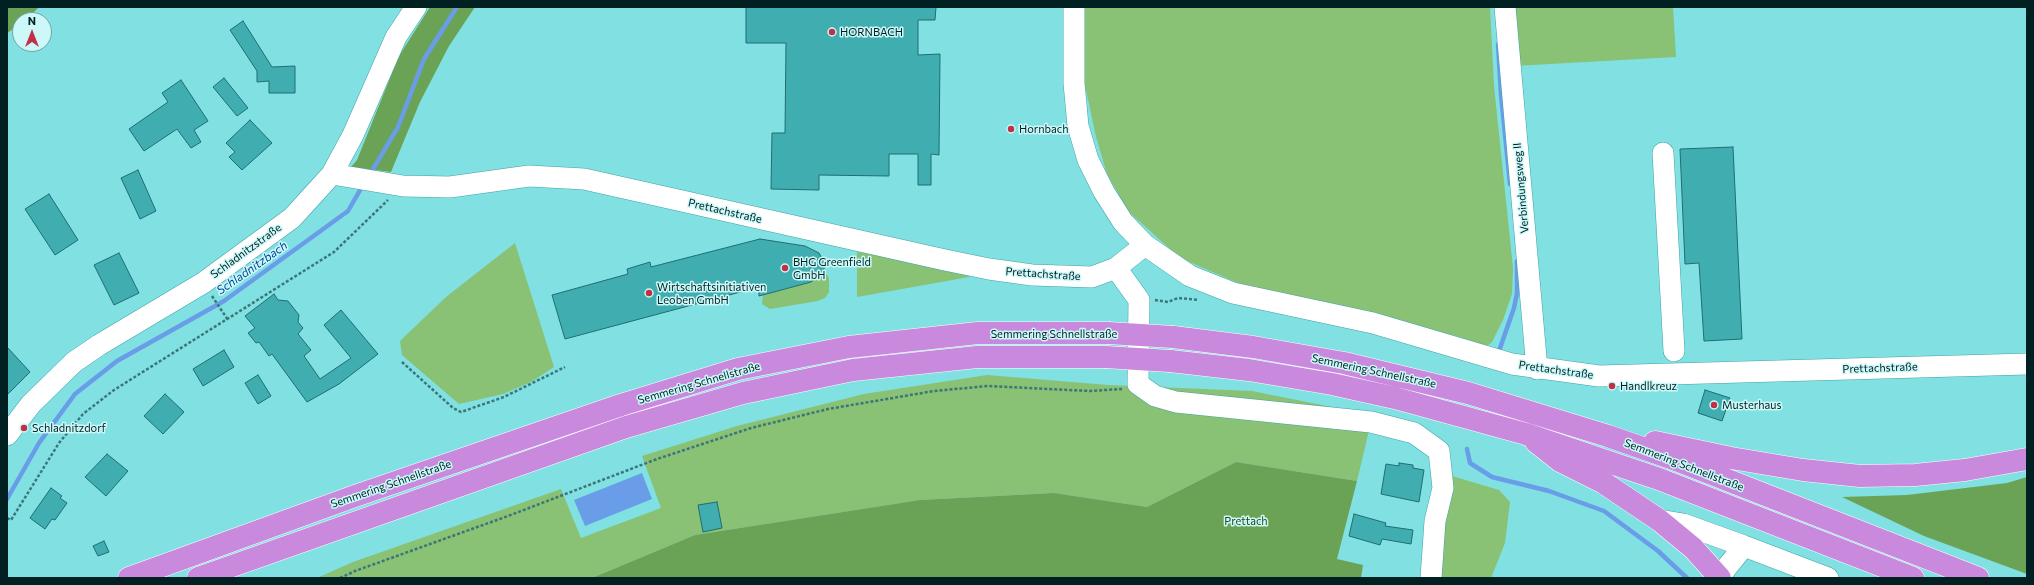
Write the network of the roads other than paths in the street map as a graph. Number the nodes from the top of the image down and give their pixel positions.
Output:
1 (416, 7) edge
2 (1074, 7) edge
3 (1505, 7) edge
4 (1663, 153) dead end
5 (339, 176) junction
6 (1144, 245) junction
7 (1116, 268) junction
8 (1674, 351) dead end
9 (2027, 364) edge
10 (1538, 369) junction
11 (1526, 434) junction
12 (7, 435) edge
13 (1608, 436) junction
14 (2027, 459) edge
15 (1659, 520) junction
16 (1744, 546) junction
17 (129, 578) edge
18 (198, 578) edge
19 (1431, 578) edge
20 (1719, 578) edge
21 (1828, 578) edge
22 (1913, 578) edge
23 (1978, 578) edge

1 - 5 street, Schladnitzstraße
2 - 6 street
3 - 10 street, Verbindungsweg II
4 - 8 street
5 - 7 street, Prettachstraße
5 - 12 street, Schladnitzstraße
6 - 7 street, Prettachstraße
6 - 10 street, Prettachstraße
7 - 19 street
9 - 10 street, Prettachstraße
11 - 15 highway
11 - 18 highway, Semmering Schnellstraße, bridge
11 - 22 highway, Semmering Schnellstraße
13 - 14 highway
13 - 17 highway, Semmering Schnellstraße, bridge
13 - 23 highway, Semmering Schnellstraße
15 - 16 street
15 - 20 highway
16 - 20 street
16 - 21 street

